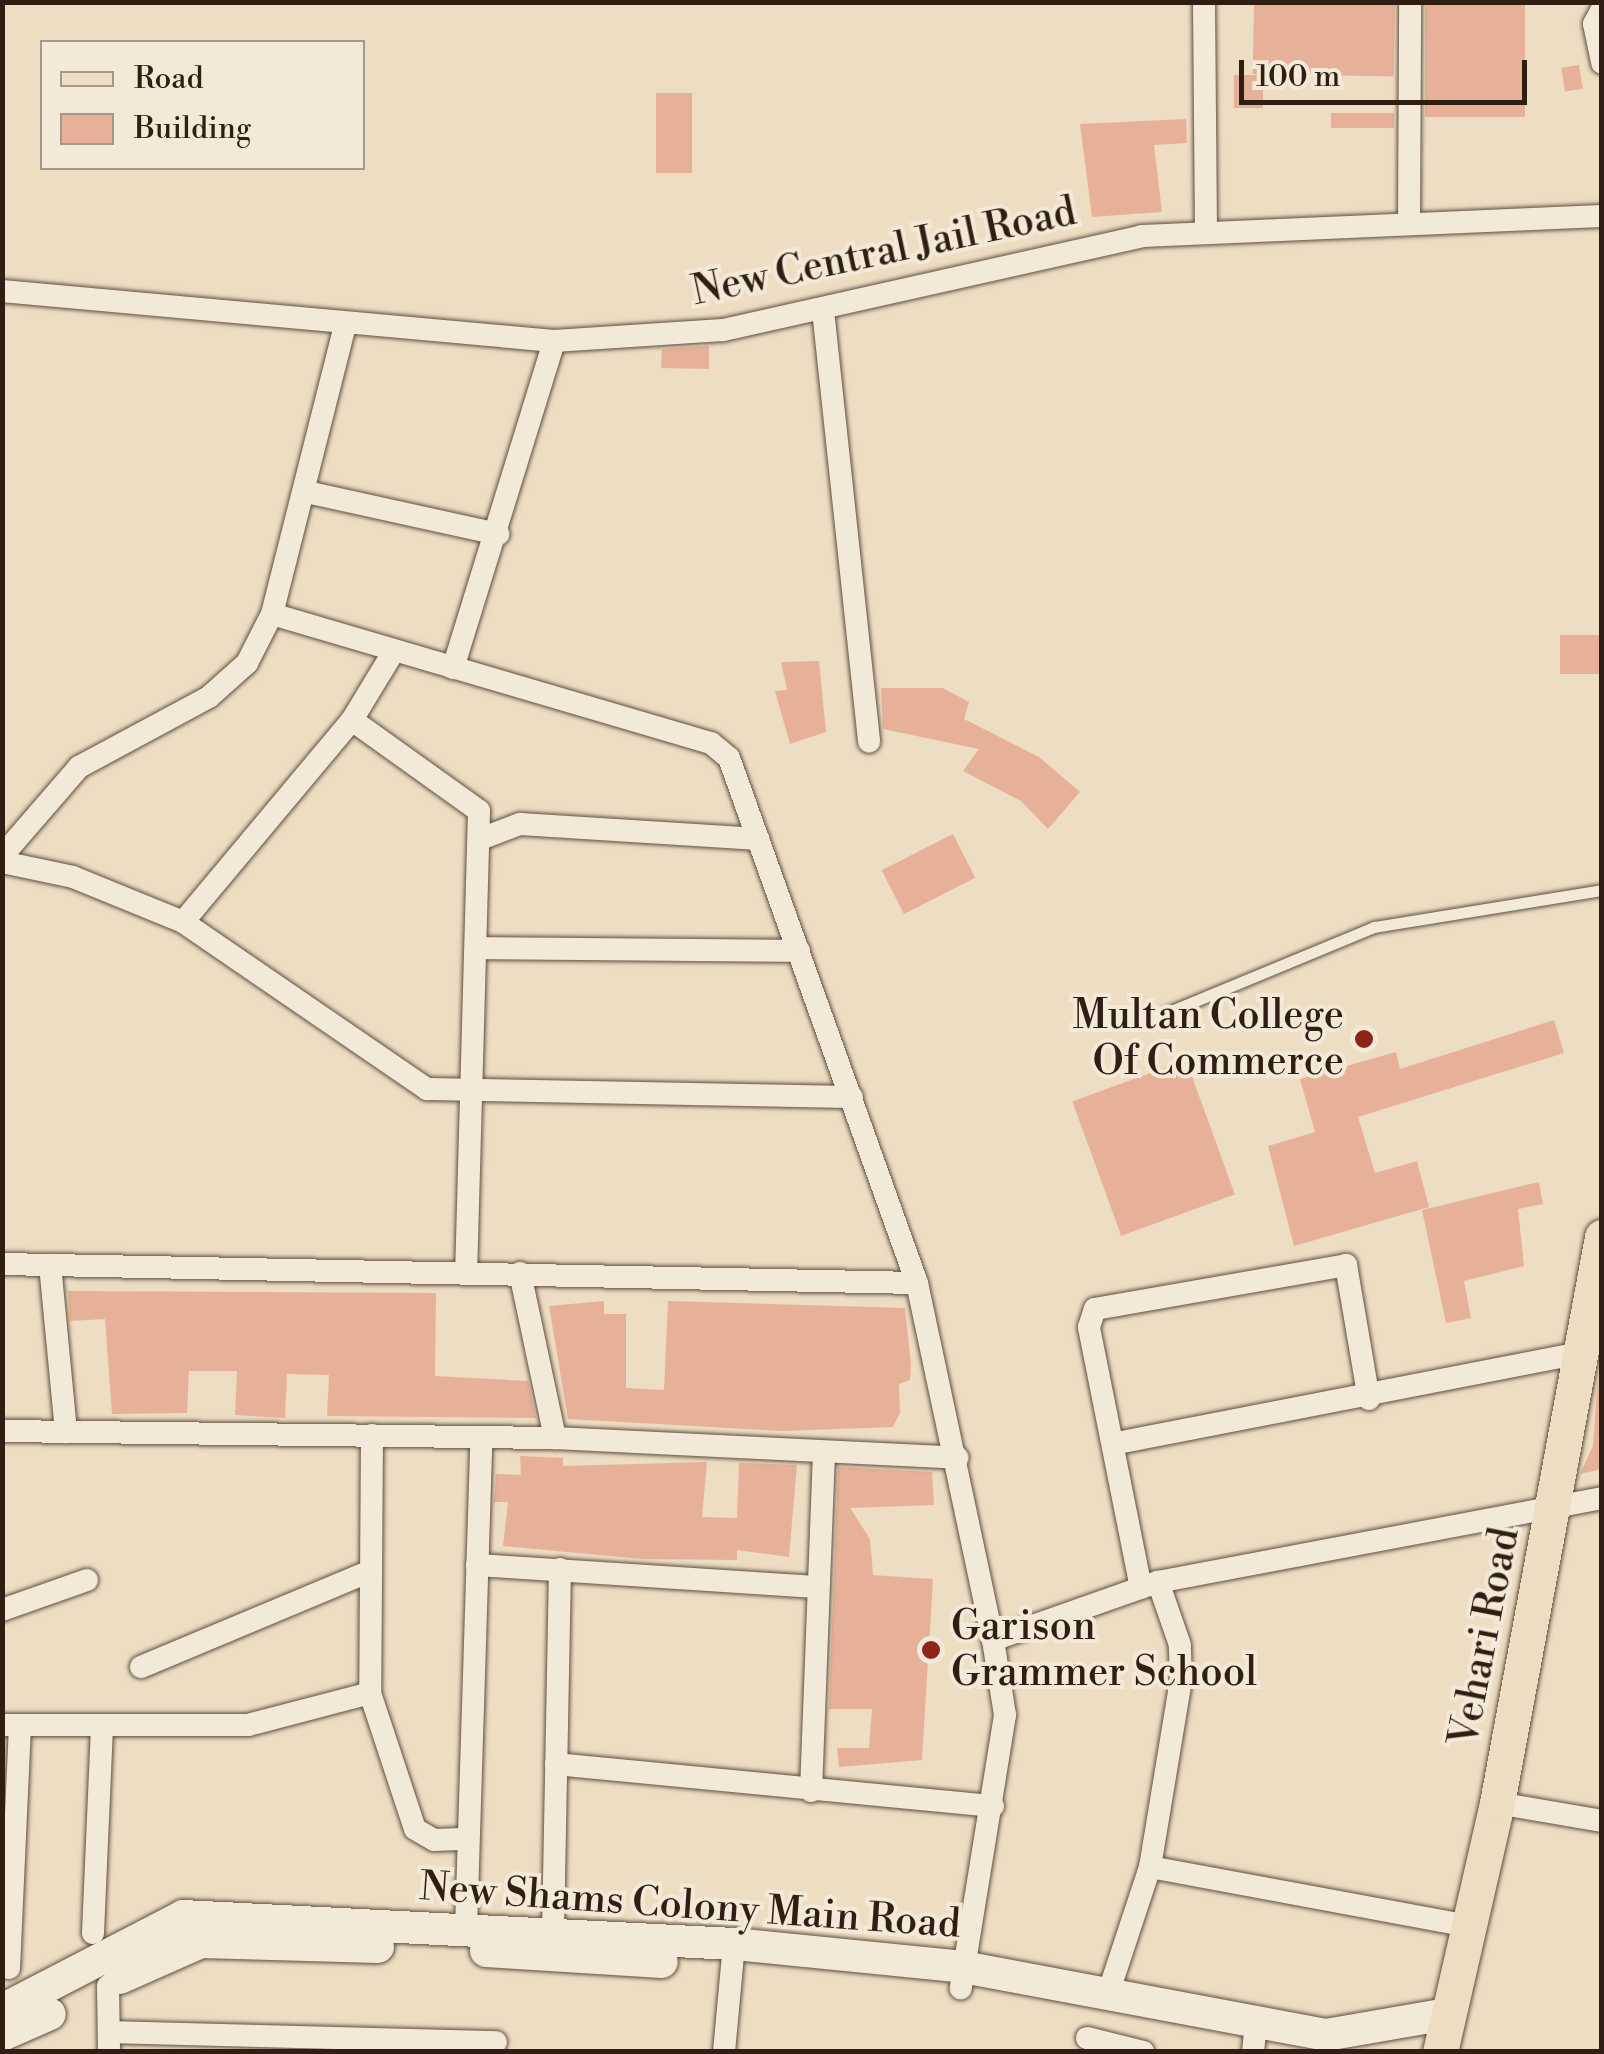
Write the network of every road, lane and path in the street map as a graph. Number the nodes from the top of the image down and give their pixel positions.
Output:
1 (1204, 2) edge
2 (1410, 2) edge
3 (1602, 9) edge
4 (1602, 63) edge
5 (1602, 216) edge
6 (1410, 221) junction
7 (1206, 232) junction
8 (2, 290) edge
9 (823, 310) junction
10 (345, 326) junction
11 (554, 342) junction
12 (306, 492) junction
13 (498, 534) junction
14 (272, 614) junction
15 (394, 651) junction
16 (453, 668) junction
17 (352, 720) junction
18 (869, 742) dead end
19 (483, 838) junction
20 (758, 839) junction
21 (2, 859) edge
22 (1602, 890) edge
23 (183, 922) junction
24 (477, 948) junction
25 (799, 951) junction
26 (1147, 1020) dead end
27 (470, 1090) junction
28 (852, 1097) junction
29 (1602, 1236) edge
30 (2, 1264) edge
31 (50, 1265) junction
32 (520, 1273) junction
33 (466, 1274) junction
34 (917, 1284) junction
35 (1580, 1354) junction
36 (1369, 1399) junction
37 (2, 1431) edge
38 (66, 1432) junction
39 (372, 1434) junction
40 (556, 1438) junction
41 (481, 1439) junction
42 (1116, 1442) junction
43 (824, 1454) junction
44 (958, 1458) junction
45 (1602, 1498) edge
46 (1554, 1509) junction
47 (477, 1566) junction
48 (560, 1570) junction
49 (371, 1571) junction
50 (88, 1580) dead end
51 (1150, 1585) junction
52 (816, 1586) junction
53 (2, 1610) edge
54 (993, 1640) junction
55 (141, 1667) dead end
56 (370, 1693) junction
57 (11, 1725) edge
58 (102, 1725) junction
59 (556, 1764) junction
60 (812, 1791) junction
61 (1496, 1803) junction
62 (992, 1806) junction
63 (1602, 1821) edge
64 (468, 1839) junction
65 (1150, 1866) junction
66 (1468, 1926) junction
67 (466, 1930) junction
68 (93, 1932) dead end
69 (554, 1933) junction
70 (733, 1955) junction
71 (9, 1968) dead end
72 (962, 1978) junction
73 (108, 1986) junction
74 (2, 2010) edge
75 (1447, 2014) junction
76 (1093, 2020) edge
77 (2, 2035) edge
78 (1254, 2038) edge
79 (109, 2042) edge
80 (496, 2042) dead end
81 (724, 2052) edge
82 (1143, 2052) edge
83 (1304, 2052) edge
84 (1440, 2052) edge

1 - 7 street
2 - 6 street
3 - 4 street
5 - 6 street, New Central Jail Road
6 - 7 street, New Central Jail Road
7 - 9 street, New Central Jail Road
8 - 10 street, New Central Jail Road
9 - 11 street, New Central Jail Road
9 - 18 street
10 - 11 street, New Central Jail Road
10 - 12 street
11 - 13 street
12 - 13 street
12 - 14 street
13 - 16 street
14 - 15 street
14 - 21 street
15 - 16 street
15 - 17 street
16 - 20 street
17 - 19 street
17 - 23 street
19 - 20 street
19 - 24 street
20 - 25 street
21 - 23 street
22 - 26 lane
23 - 27 street
24 - 25 street
24 - 27 street
25 - 28 street
27 - 28 street
27 - 33 street
28 - 34 street
29 - 35 main road, Vehari Road
30 - 31 street
31 - 33 street
31 - 38 street
32 - 33 street
32 - 34 street
32 - 40 street
34 - 44 street
35 - 36 street
35 - 46 main road, Vehari Road
36 - 42 street
36 - 42 street
37 - 38 street
38 - 39 street
39 - 41 street
39 - 49 street
40 - 41 street
40 - 43 street
41 - 47 street
42 - 51 street
43 - 44 street
43 - 52 street
44 - 54 street
45 - 46 street
46 - 51 street
46 - 61 main road, Vehari Road
47 - 48 street
47 - 64 street
48 - 52 street
48 - 59 street
49 - 55 street
49 - 56 street
50 - 53 street
51 - 54 street
51 - 65 street
52 - 60 street
54 - 62 street
56 - 58 street
56 - 64 street
57 - 58 street
57 - 71 street
58 - 68 street
59 - 60 street
59 - 69 street
60 - 62 street
61 - 63 street
61 - 66 main road, Vehari Road
62 - 72 street
64 - 67 street
65 - 66 street
65 - 76 street
66 - 75 main road, Vehari Road
67 - 69 main road, New Shams Colony Main Road
67 - 74 main road, New Shams Colony Main Road
69 - 70 main road, New Shams Colony Main Road
70 - 72 main road, New Shams Colony Main Road
70 - 73 main road, New Shams Colony Main Road
70 - 81 street
72 - 76 main road, New Shams Colony Main Road
73 - 77 main road, New Shams Colony Main Road
73 - 79 street
75 - 78 main road, New Shams Colony Main Road
75 - 84 main road, Vehari Road
76 - 78 main road, New Shams Colony Main Road
76 - 82 street
78 - 83 main road, New Shams Colony Main Road
79 - 80 street

